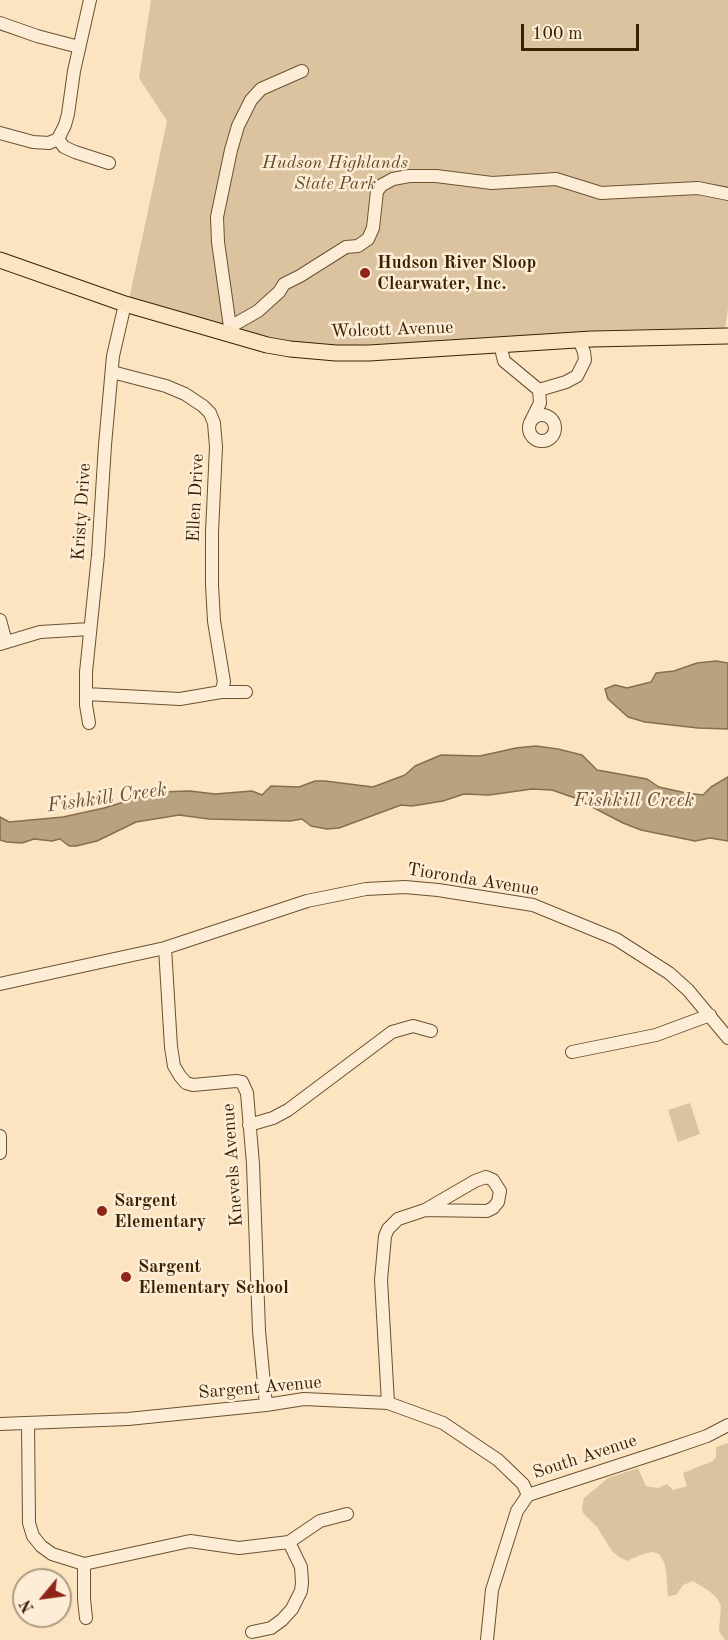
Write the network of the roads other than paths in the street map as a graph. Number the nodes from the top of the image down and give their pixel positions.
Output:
1 (90, 0) edge
2 (0, 23) edge
3 (79, 47) junction
4 (302, 71) dead end
5 (0, 133) edge
6 (58, 139) junction
7 (109, 163) dead end
8 (728, 194) edge
9 (0, 260) edge
10 (125, 304) junction
11 (228, 330) junction
12 (728, 336) edge
13 (579, 340) junction
14 (500, 344) junction
15 (112, 372) junction
16 (539, 390) junction
17 (532, 419) dead end
18 (0, 620) edge
19 (90, 629) junction
20 (3, 643) edge
21 (221, 692) junction
22 (246, 692) dead end
23 (86, 694) junction
24 (89, 723) dead end
25 (165, 948) junction
26 (0, 984) edge
27 (710, 1015) junction
28 (431, 1031) dead end
29 (728, 1038) edge
30 (572, 1052) dead end
31 (249, 1125) junction
32 (0, 1136) edge
33 (0, 1153) edge
34 (425, 1210) junction
35 (388, 1403) junction
36 (266, 1405) junction
37 (28, 1423) junction
38 (0, 1424) edge
39 (728, 1425) edge
40 (528, 1495) junction
41 (347, 1514) dead end
42 (289, 1542) junction
43 (84, 1564) junction
44 (86, 1618) dead end
45 (252, 1632) dead end
46 (487, 1640) edge

1 - 3 street
2 - 3 street
3 - 6 street
4 - 11 street
5 - 6 street
6 - 7 street
8 - 11 street
9 - 10 main road, Wolcott Avenue
10 - 11 main road, Wolcott Avenue
10 - 15 street, Kristy Drive
11 - 14 main road, Wolcott Avenue
12 - 13 main road, Wolcott Avenue
13 - 14 main road, Wolcott Avenue
13 - 16 street
14 - 16 street
15 - 19 street, Kristy Drive
15 - 21 street, Ellen Drive
16 - 17 street
18 - 20 street
19 - 20 street
19 - 23 street, Kristy Drive
21 - 22 street
21 - 23 street
23 - 24 street, Kristy Drive
25 - 26 street, Tioronda Avenue
25 - 27 street, Tioronda Avenue
25 - 31 street, Knevels Avenue
27 - 29 street, Tioronda Avenue
27 - 30 street
28 - 31 street
31 - 36 street, Knevels Avenue
32 - 33 street
34 - 34 street
34 - 35 street
35 - 36 street, Sargent Avenue
35 - 40 street, Sargent Avenue
36 - 37 street, Sargent Avenue
37 - 38 street, Sargent Avenue
37 - 43 street
39 - 40 street, South Avenue
40 - 46 street, South Avenue
41 - 42 street
42 - 43 street
42 - 45 street
43 - 44 street

